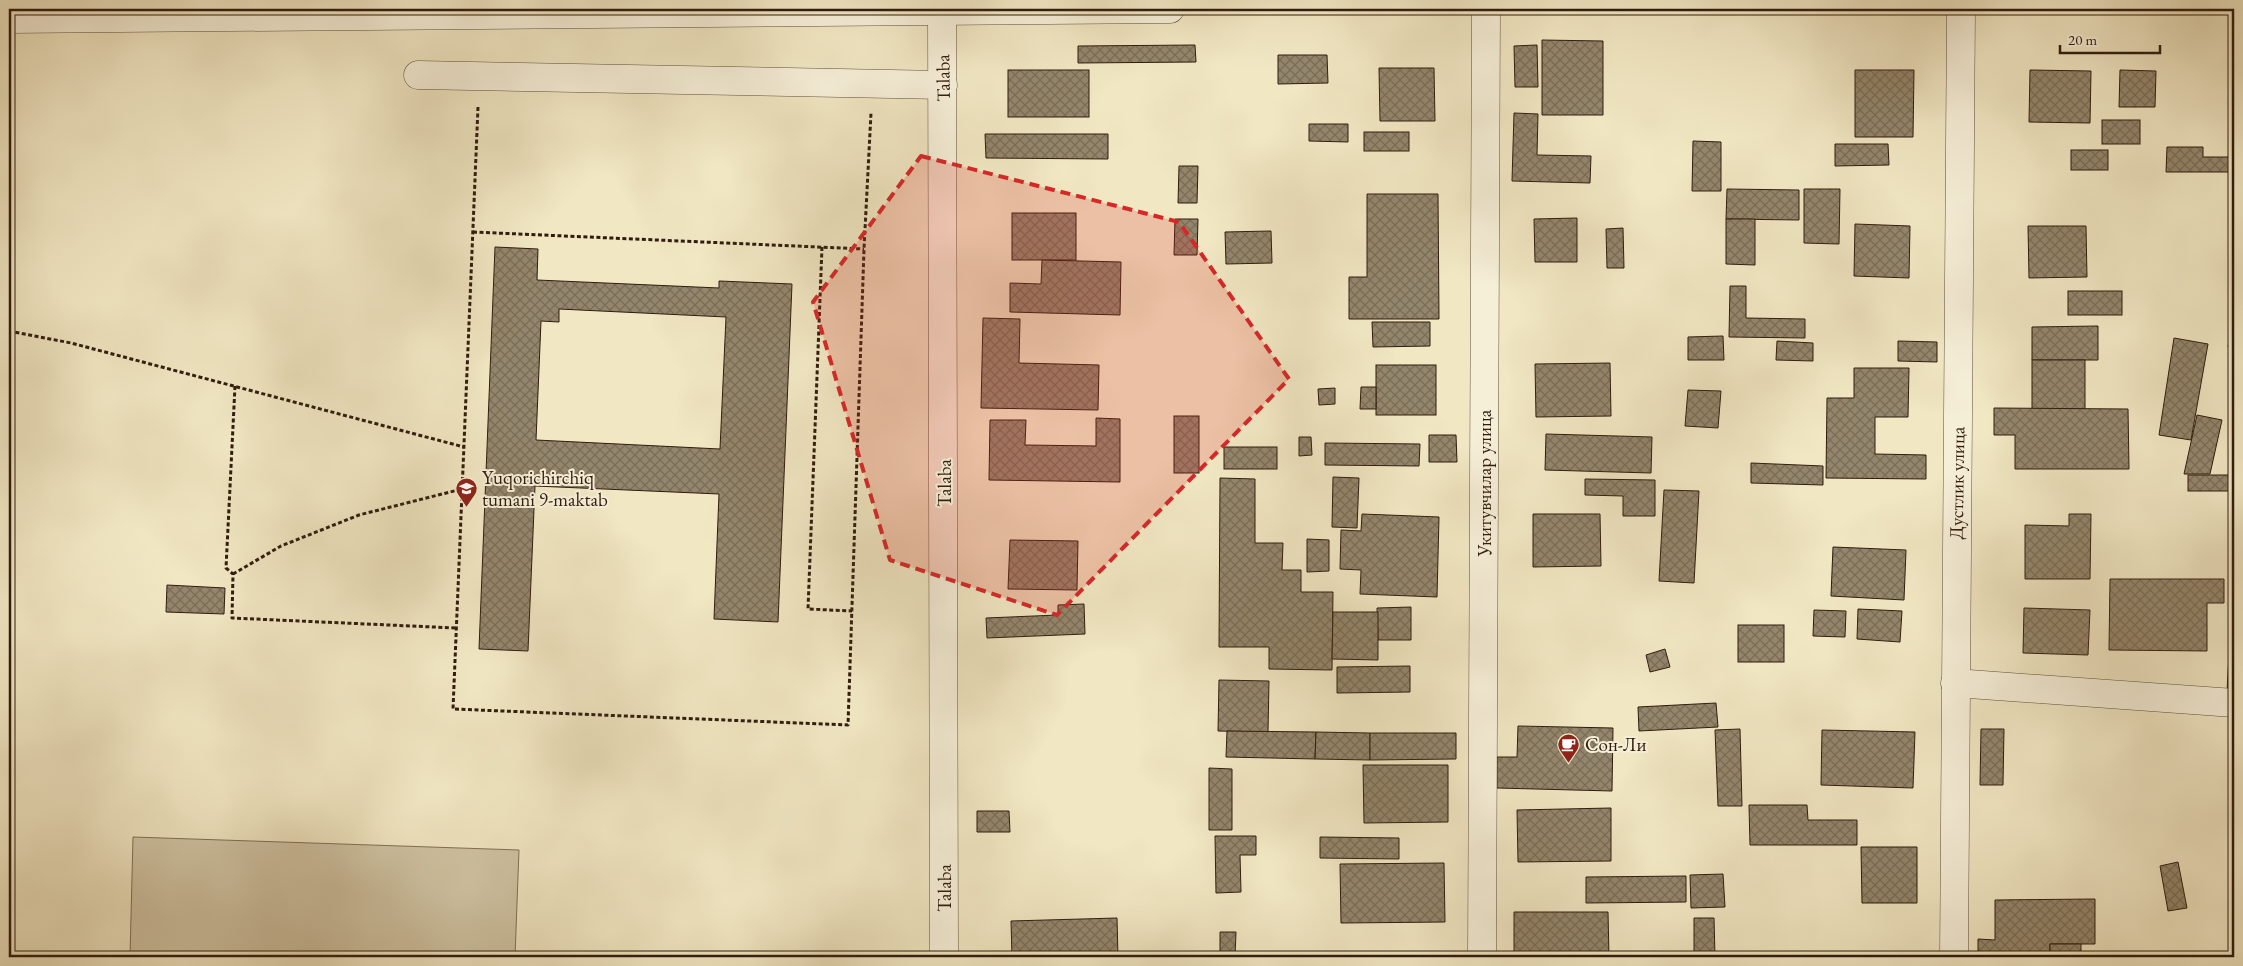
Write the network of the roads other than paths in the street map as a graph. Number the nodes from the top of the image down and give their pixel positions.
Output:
1 (1170, 9) edge
2 (1486, 9) edge
3 (1961, 9) edge
4 (942, 10) edge
5 (495, 12) edge
6 (44, 13) edge
7 (9, 19) edge
8 (418, 75) dead end
9 (943, 85) junction
10 (1955, 683) junction
11 (2234, 703) edge
12 (944, 957) edge
13 (1482, 957) edge
14 (1954, 957) edge

1 - 4 street
2 - 13 street, Укитувчилар улица
3 - 10 street, Дустлик улица
4 - 5 street
4 - 9 street, Talaba
5 - 6 street
6 - 7 street
8 - 9 street
9 - 12 street, Talaba
10 - 11 street
10 - 14 street, Дустлик улица

